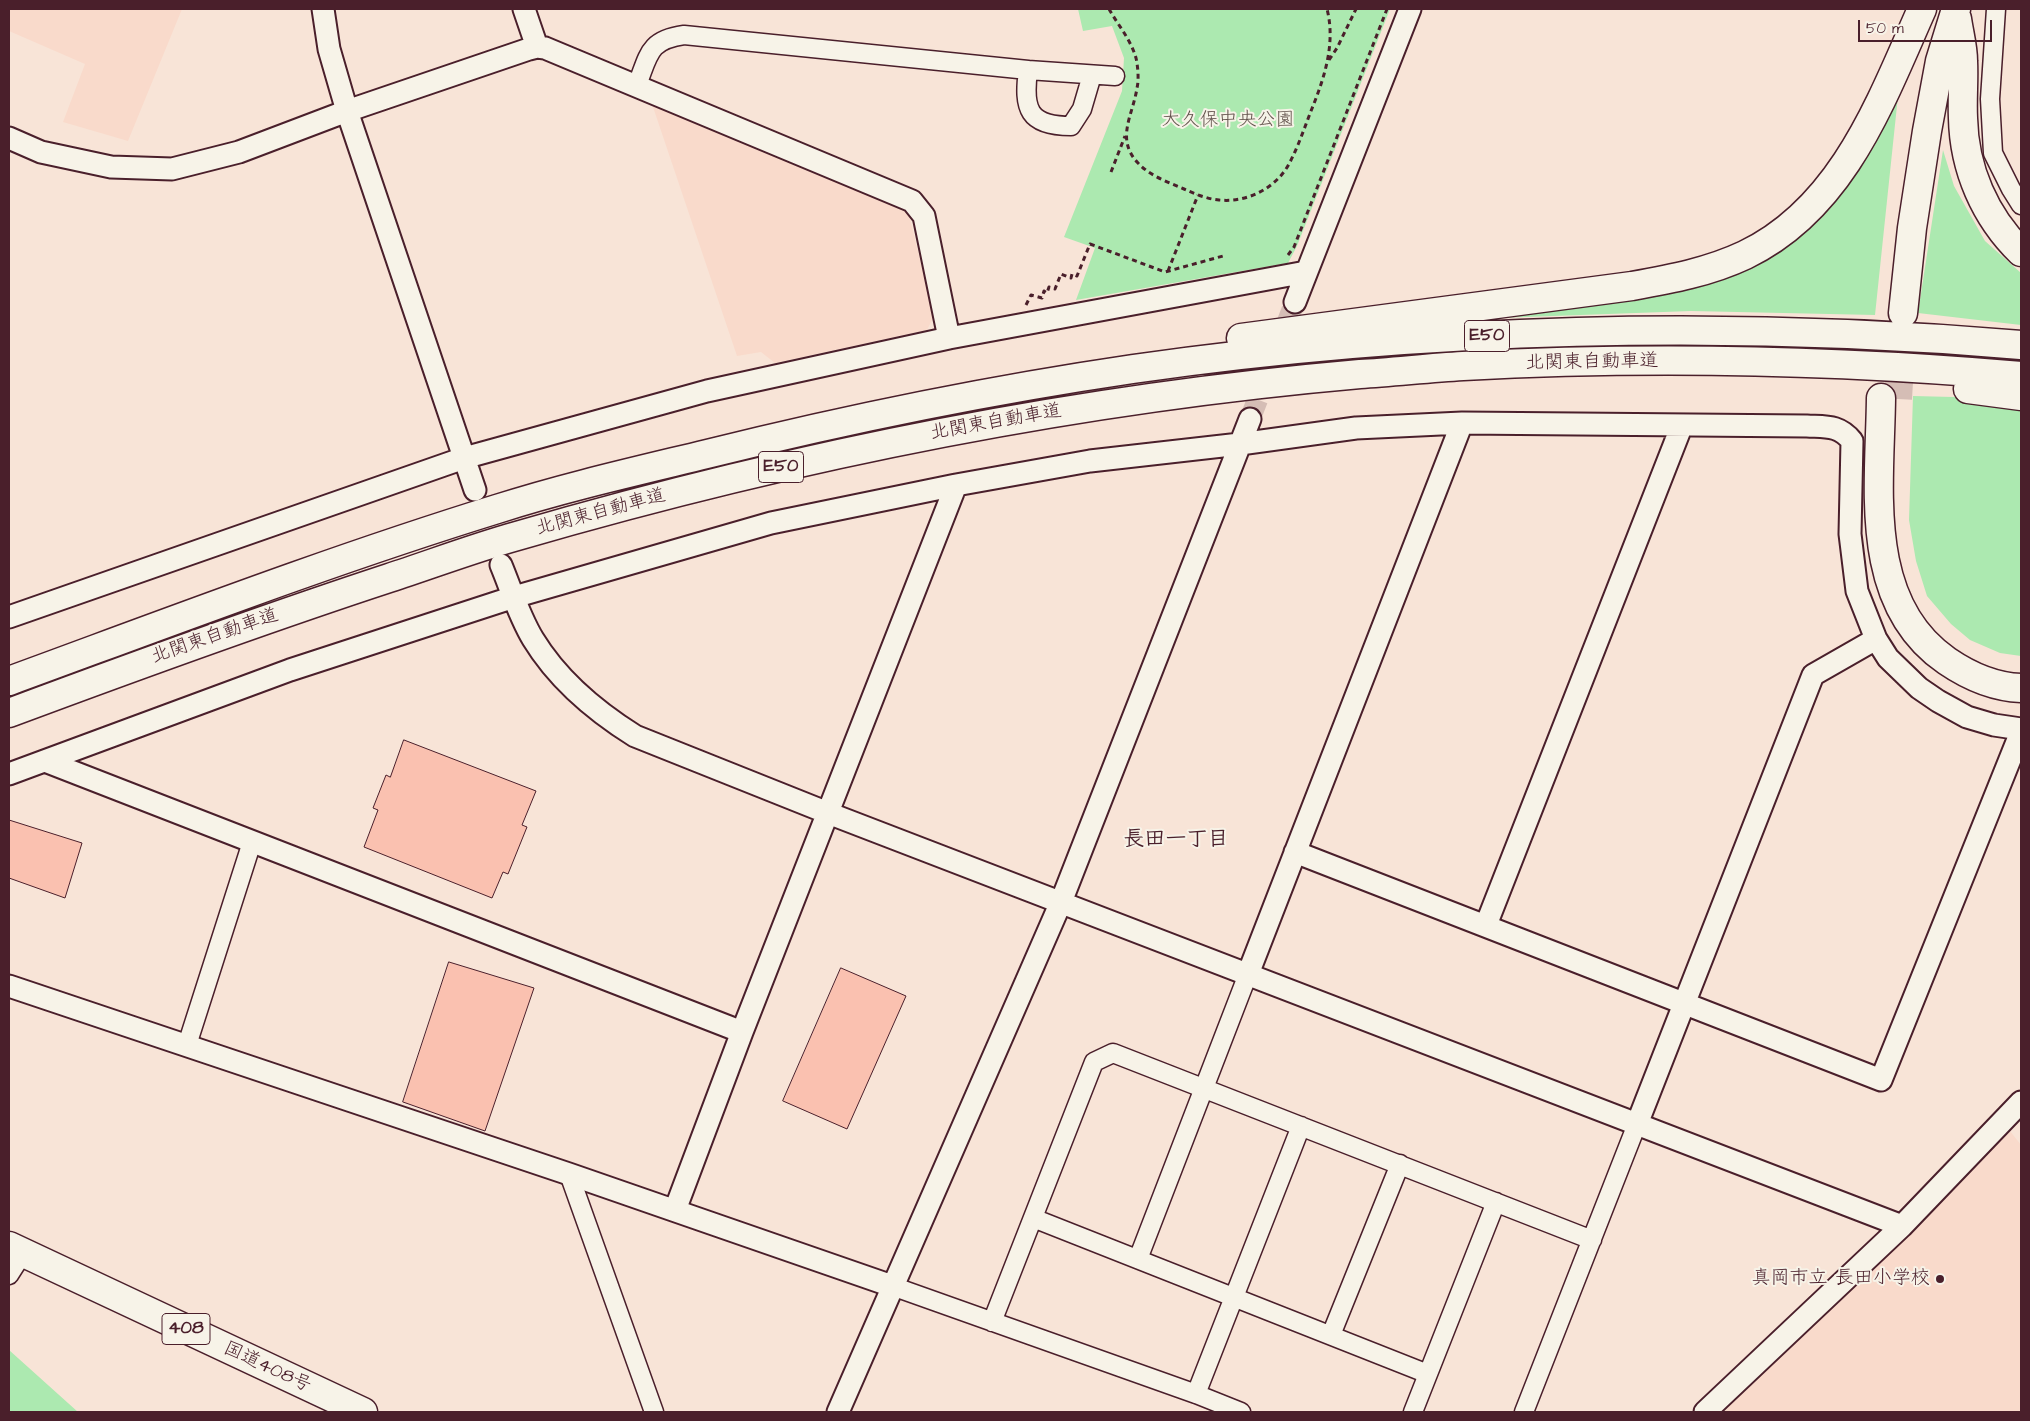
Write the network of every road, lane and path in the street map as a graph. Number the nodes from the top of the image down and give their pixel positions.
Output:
1 (323, 9) edge
2 (524, 9) edge
3 (1109, 9) edge
4 (1327, 9) edge
5 (1356, 9) edge
6 (1387, 9) edge
7 (1410, 9) edge
8 (1923, 9) edge
9 (1996, 9) edge
10 (1956, 11) edge
11 (537, 47) junction
12 (1327, 63) junction
13 (1028, 70) junction
14 (1092, 75) junction
15 (1115, 76) dead end
16 (637, 85) junction
17 (347, 111) junction
18 (1126, 136) junction
19 (9, 138) edge
20 (1111, 172) dead end
21 (1198, 195) junction
22 (2021, 205) edge
23 (2021, 252) edge
24 (1223, 256) dead end
25 (1286, 258) dead end
26 (1168, 272) junction
27 (1306, 272) junction
28 (1295, 302) tunnel mouth
29 (1018, 326) junction
30 (949, 338) junction
31 (2021, 345) edge
32 (1585, 362) junction
33 (2021, 376) edge
34 (2021, 396) edge
35 (956, 399) junction
36 (1250, 419) tunnel mouth
37 (1462, 423) junction
38 (1682, 425) junction
39 (1240, 444) junction
40 (464, 458) junction
41 (956, 485) junction
42 (475, 490) dead end
43 (501, 565) dead end
44 (514, 597) junction
45 (9, 617) edge
46 (1876, 639) junction
47 (2021, 671) edge
48 (9, 681) edge
49 (2021, 688) edge
50 (9, 713) edge
51 (2021, 731) edge
52 (45, 760) junction
53 (9, 774) edge
54 (828, 813) junction
55 (252, 842) junction
56 (1295, 852) junction
57 (1061, 902) junction
58 (1486, 925) junction
59 (1248, 974) junction
60 (9, 986) edge
61 (1684, 1002) junction
62 (742, 1032) junction
63 (188, 1045) junction
64 (1204, 1088) junction
65 (2021, 1102) edge
66 (1636, 1124) junction
67 (1300, 1126) junction
68 (1400, 1164) junction
69 (569, 1174) junction
70 (1496, 1202) junction
71 (675, 1210) junction
72 (1033, 1218) junction
73 (1902, 1226) junction
74 (1592, 1240) junction
75 (16, 1249) edge
76 (1138, 1259) junction
77 (9, 1275) edge
78 (892, 1286) junction
79 (1234, 1297) junction
80 (992, 1322) junction
81 (1331, 1335) junction
82 (1428, 1374) junction
83 (1196, 1394) junction
84 (363, 1412) edge
85 (654, 1412) edge
86 (838, 1412) edge
87 (1242, 1412) edge
88 (1413, 1412) edge
89 (1524, 1412) edge
90 (1705, 1412) edge

1 - 17 street
2 - 11 street
3 - 18 path
4 - 12 path
5 - 12 path
6 - 25 path
7 - 27 street
8 - 10 highway
8 - 35 highway
9 - 22 street
10 - 23 highway
11 - 16 street
11 - 17 street
12 - 21 path
13 - 14 street
13 - 14 street
13 - 16 street
14 - 15 street
16 - 30 street
17 - 19 street
17 - 40 street
18 - 20 path
18 - 21 path
21 - 26 path
24 - 26 path
26 - 29 path
27 - 28 street
27 - 29 street
29 - 30 street
30 - 40 street
31 - 35 highway, 北関東自動車道 / E50
32 - 33 highway, 北関東自動車道 / E50
32 - 34 highway
32 - 50 highway, 北関東自動車道 / E50
35 - 48 highway, 北関東自動車道 / E50
36 - 39 street
37 - 38 street
37 - 39 street
37 - 56 street
38 - 46 street
38 - 58 street
39 - 41 street
39 - 57 street
40 - 42 street
40 - 45 street
41 - 44 street
41 - 54 street
43 - 44 street
44 - 52 street
44 - 54 street
46 - 51 street
46 - 61 street
47 - 49 highway
51 - 61 street
52 - 53 street
52 - 55 street
54 - 57 street
54 - 62 street
55 - 62 street
55 - 63 street
56 - 58 street
56 - 59 street
57 - 59 street
57 - 78 street
58 - 61 street
59 - 64 street
59 - 66 street
60 - 63 street
61 - 66 street
62 - 71 street
63 - 69 street
64 - 67 street
64 - 72 street
64 - 76 street
65 - 73 street
66 - 73 street
66 - 74 street
67 - 68 street
67 - 79 street
68 - 70 street
68 - 81 street
69 - 71 street
69 - 85 street
70 - 74 street
70 - 82 street
71 - 78 street
72 - 76 street
72 - 80 street
73 - 90 street
74 - 89 street
75 - 77 street
75 - 84 highway, 国道408号 / 408
76 - 79 street
78 - 80 street
78 - 86 street
79 - 81 street
79 - 83 street
80 - 83 street
81 - 82 street
82 - 88 street
83 - 87 street

